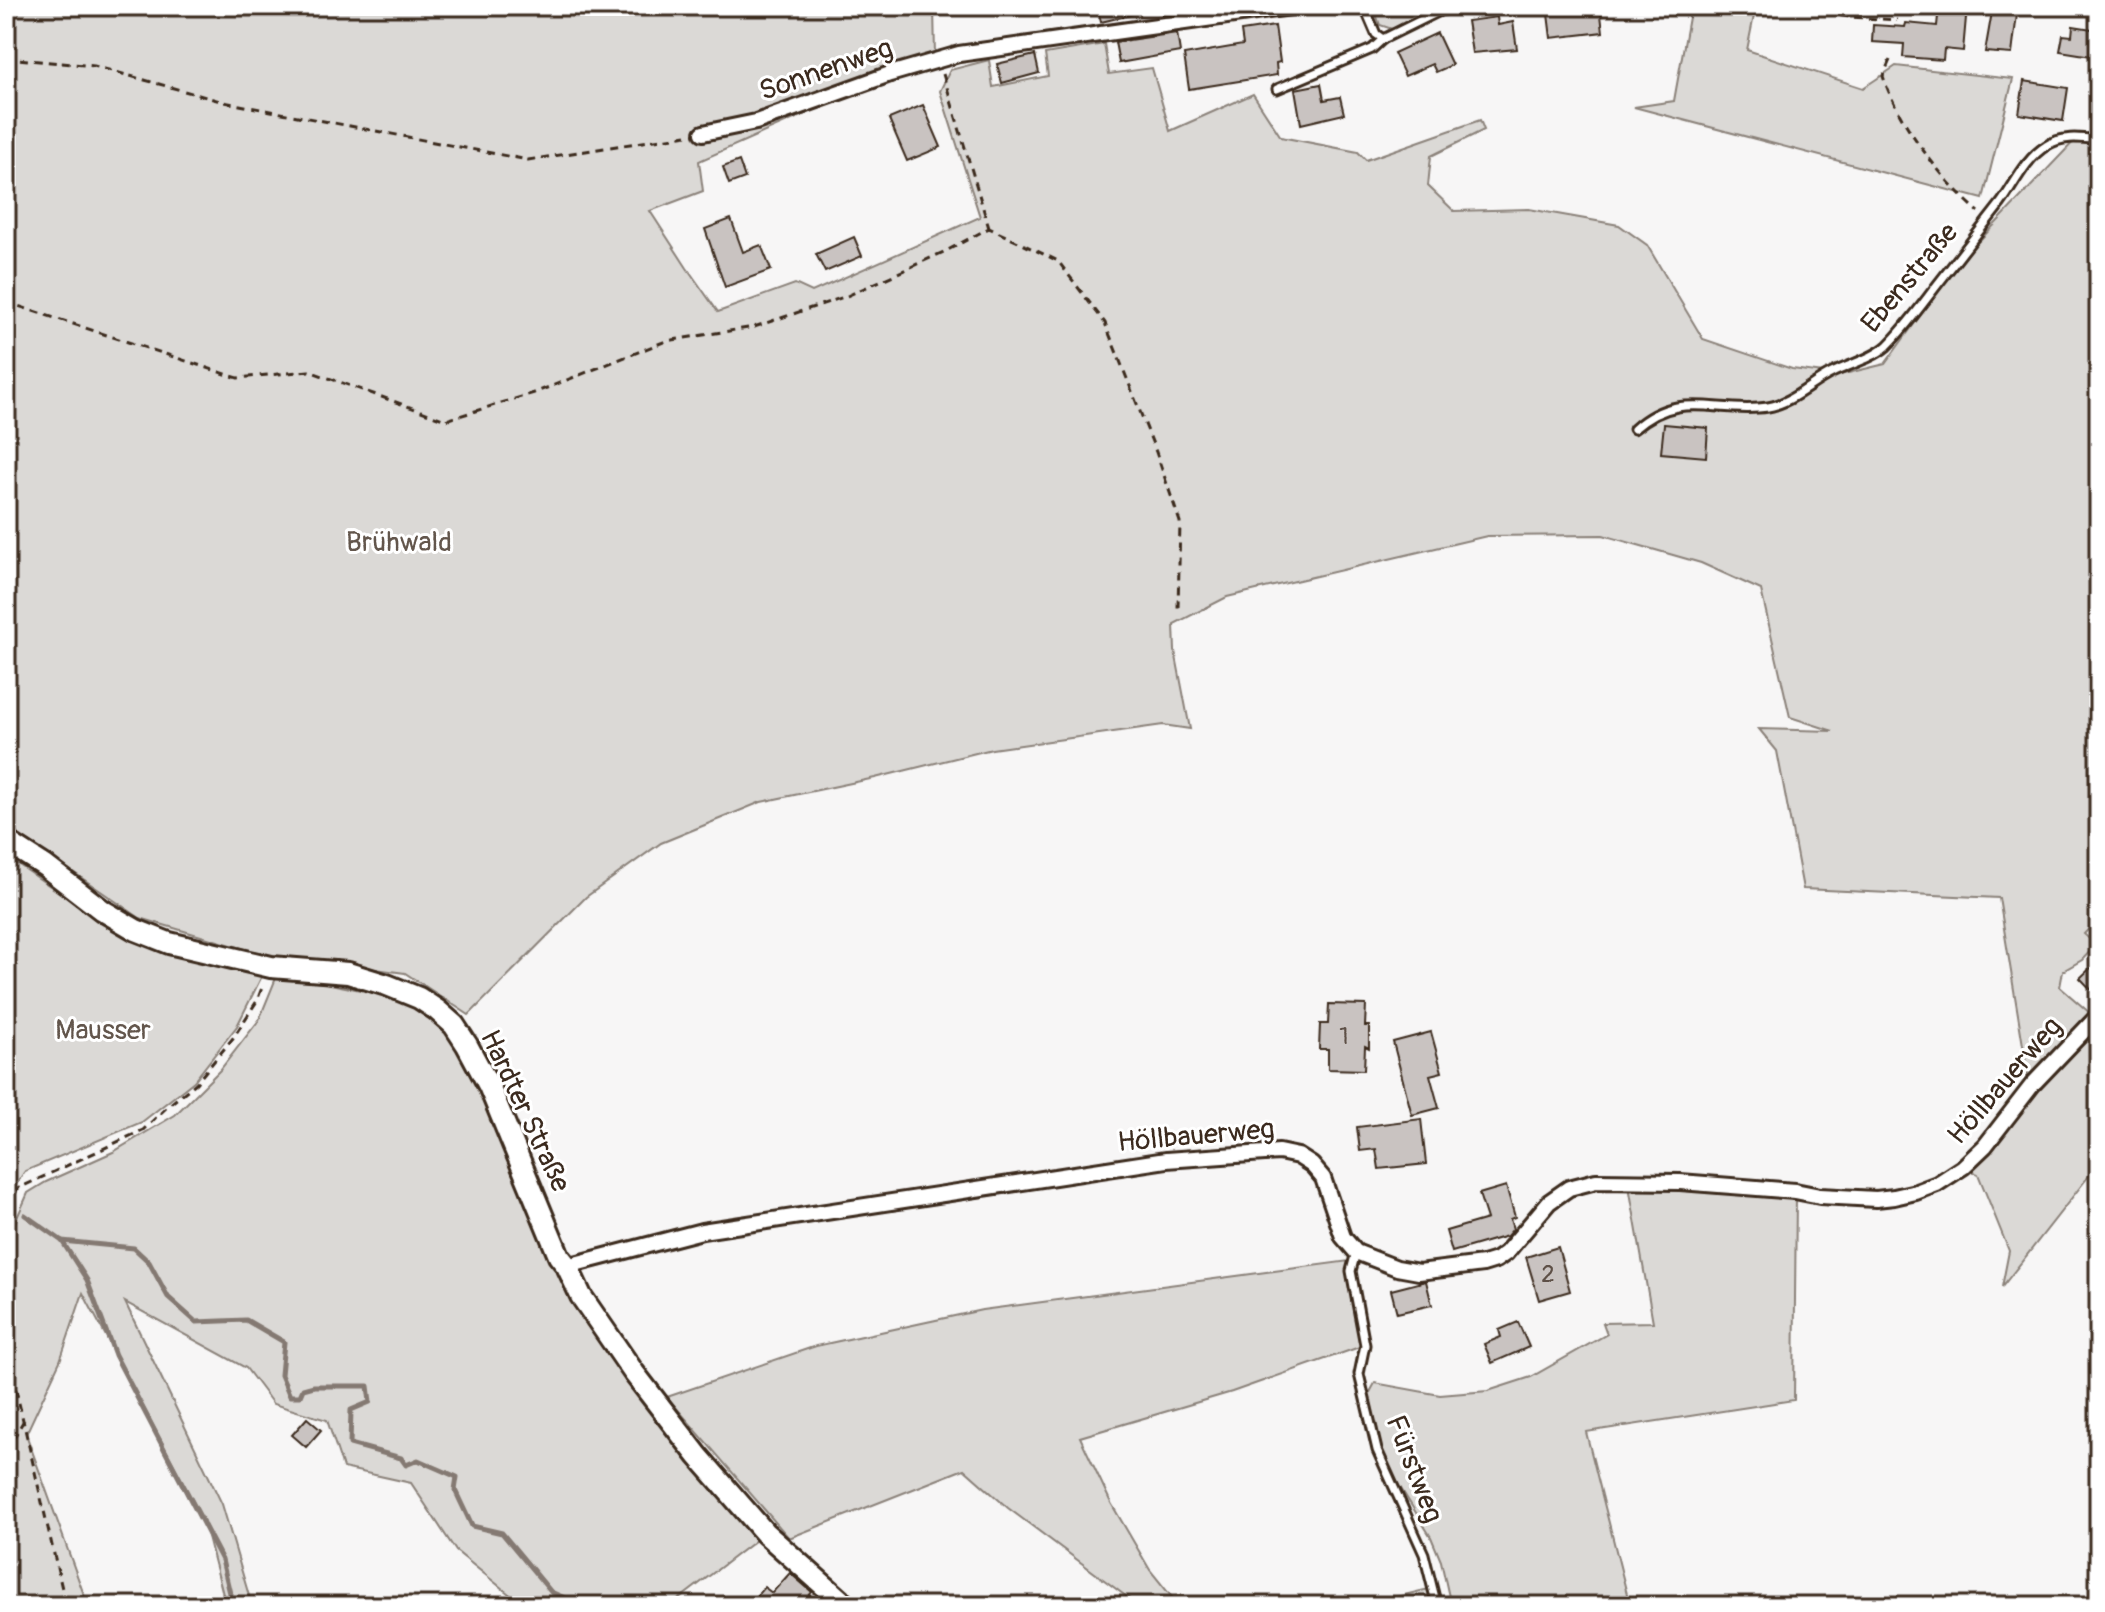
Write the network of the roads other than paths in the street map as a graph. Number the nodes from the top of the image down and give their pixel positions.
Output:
1 (1298, 6) edge
2 (1364, 6) edge
3 (1463, 6) edge
4 (1383, 39) junction
5 (1277, 89) dead end
6 (703, 133) road end
7 (2099, 140) edge
8 (1634, 429) dead end
9 (6, 841) edge
10 (2099, 1015) edge
11 (1356, 1252) junction
12 (567, 1266) junction
13 (847, 1606) edge
14 (1437, 1606) edge

1 - 6 street, Sonnenweg
2 - 4 lane
3 - 4 lane
4 - 5 lane
7 - 8 lane, Ebenstraße
9 - 12 street, Hardter Straße
10 - 11 street, Höllbauerweg
11 - 12 street, Höllbauerweg
11 - 14 lane, Fürstweg
12 - 13 street, Hardter Straße

